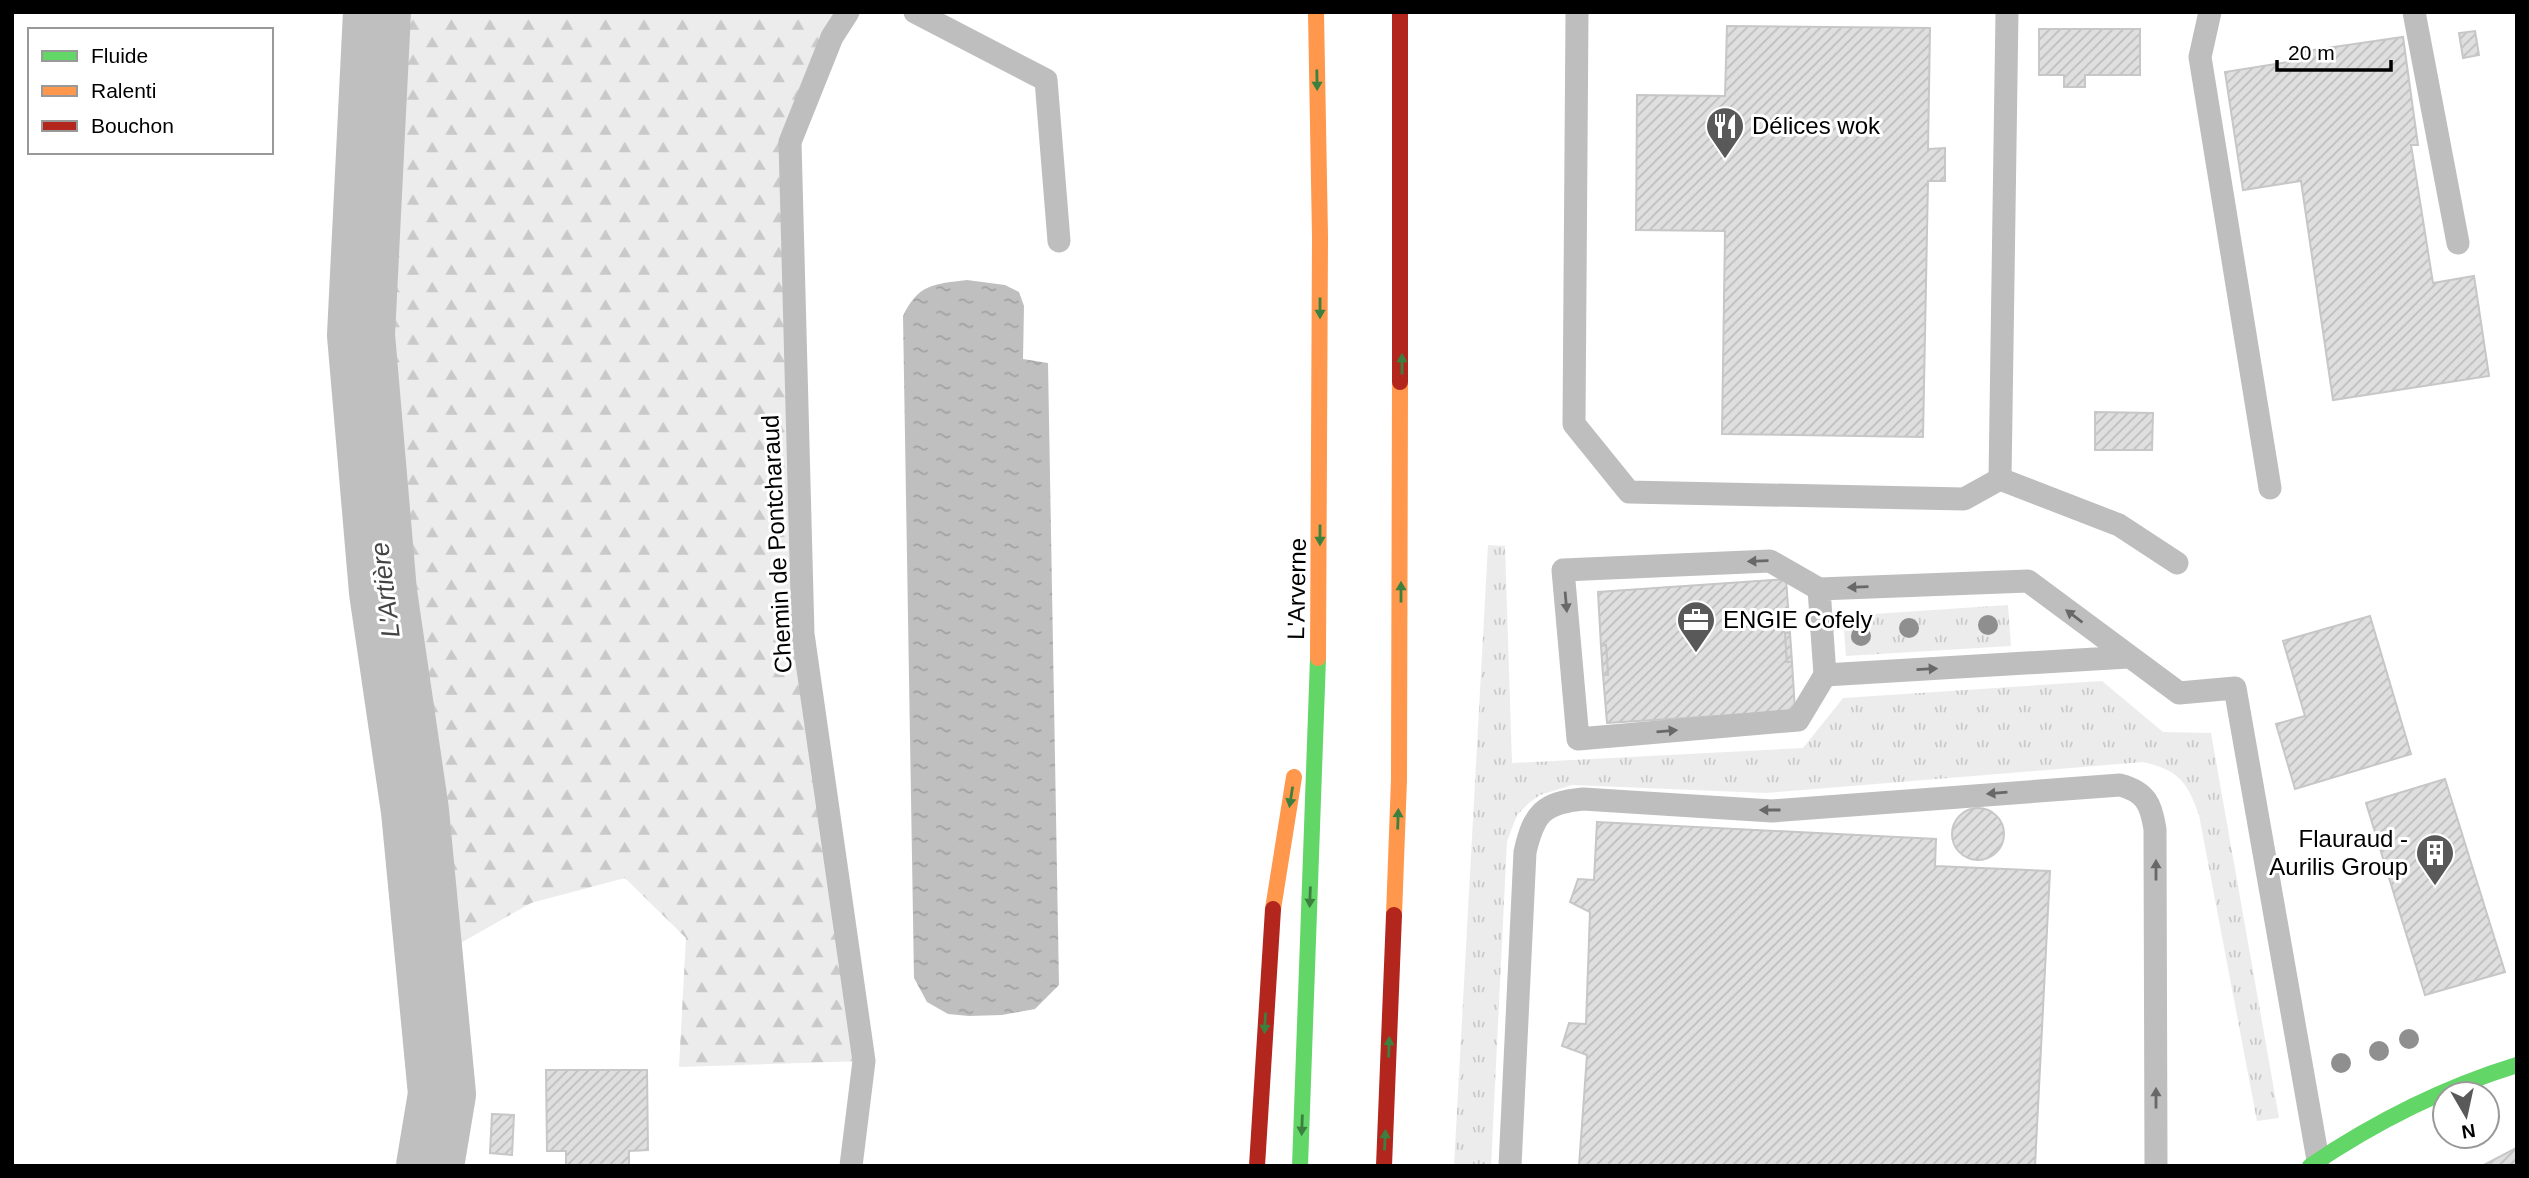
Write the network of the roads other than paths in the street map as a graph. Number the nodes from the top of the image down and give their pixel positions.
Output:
1 (848, 12) edge
2 (915, 12) edge
3 (1316, 12) edge
4 (1400, 12) edge
5 (1577, 12) edge
6 (2007, 12) edge
7 (2210, 12) edge
8 (2414, 12) edge
9 (1059, 242) dead end
10 (2458, 243) dead end
11 (2000, 479) junction
12 (2270, 488) dead end
13 (2176, 563) dead end
14 (1819, 589) junction
15 (1320, 609) junction
16 (2128, 657) junction
17 (1825, 675) junction
18 (2517, 1065) edge
19 (2314, 1163) edge
20 (851, 1166) edge
21 (1257, 1166) edge
22 (1300, 1166) edge
23 (1384, 1166) edge
24 (1510, 1166) edge
25 (2156, 1166) edge

1 - 20 lane, Chemin de Pontcharaud
2 - 9 lane
3 -> 15 main road, L'Arverne
23 -> 4 main road
5 - 11 lane
6 - 11 lane
7 - 12 lane
8 - 10 lane
11 - 13 lane
16 -> 14 lane
14 - 17 lane
14 -> 17 lane
15 -> 21 main road
15 -> 22 main road, L'Arverne
17 -> 16 lane
16 - 19 lane
18 - 19 main road
25 -> 24 lane

